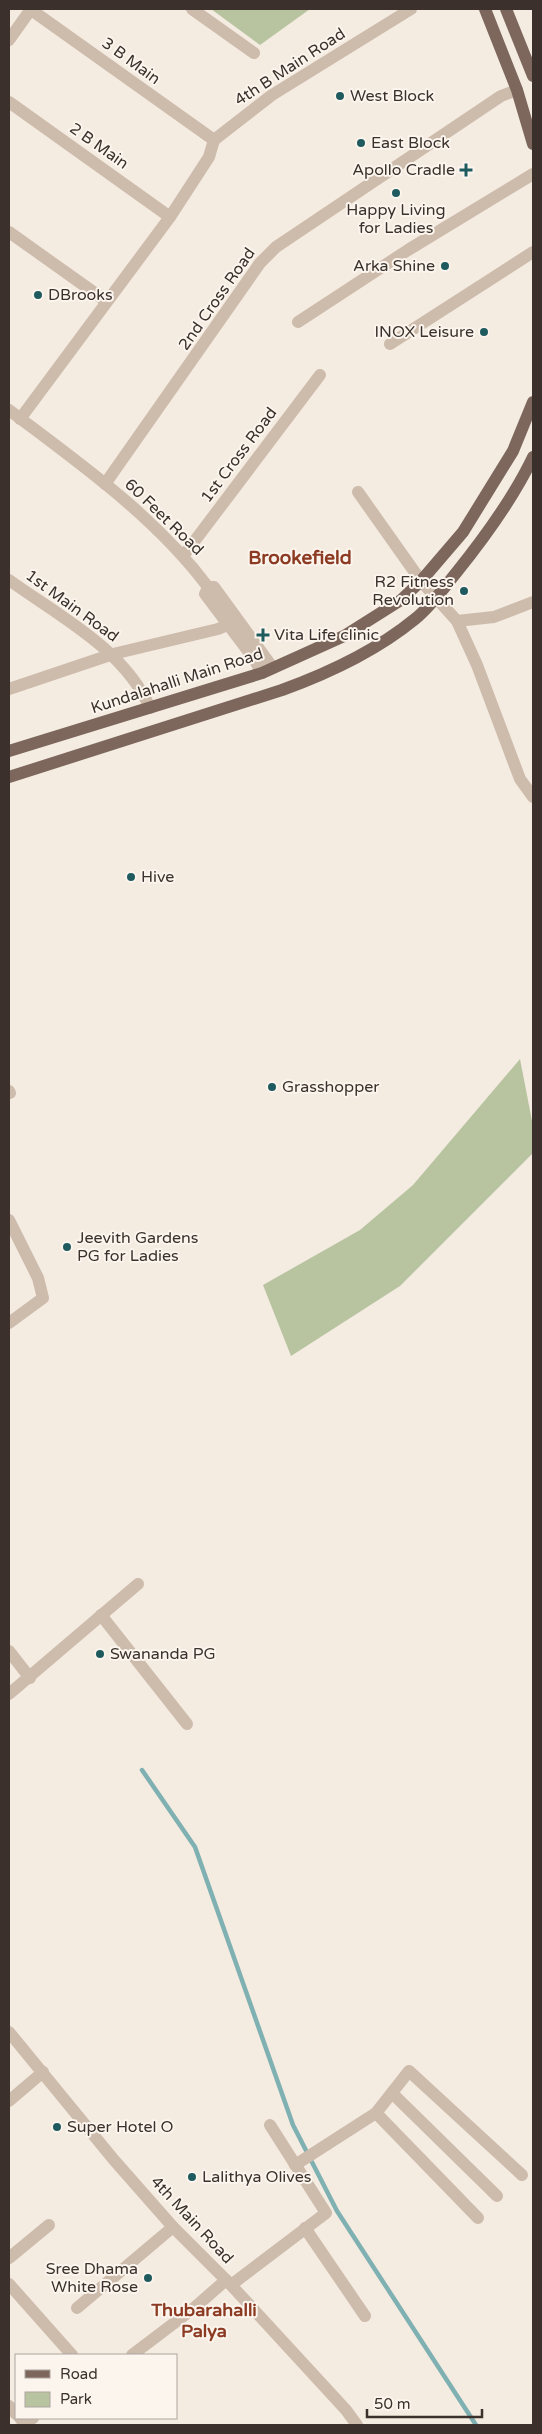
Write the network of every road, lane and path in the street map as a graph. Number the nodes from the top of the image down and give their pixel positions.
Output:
1 (31, 9) edge
2 (192, 9) edge
3 (412, 9) edge
4 (485, 9) edge
5 (506, 9) edge
6 (9, 40) edge
7 (254, 53) dead end
8 (533, 76) edge
9 (516, 90) junction
10 (9, 102) edge
11 (214, 140) junction
12 (533, 144) edge
13 (533, 174) edge
14 (170, 217) junction
15 (9, 232) edge
16 (533, 252) edge
17 (106, 301) junction
18 (298, 322) dead end
19 (390, 344) dead end
20 (320, 375) dead end
21 (533, 402) edge
22 (9, 410) edge
23 (20, 419) junction
24 (533, 456) edge
25 (105, 484) junction
26 (358, 492) dead end
27 (184, 555) junction
28 (9, 580) edge
29 (421, 582) junction
30 (436, 598) junction
31 (533, 602) edge
32 (457, 621) junction
33 (234, 622) junction
34 (113, 654) junction
35 (268, 671) junction
36 (9, 689) edge
37 (150, 708) junction
38 (9, 751) edge
39 (9, 777) edge
40 (533, 797) edge
41 (9, 1220) edge
42 (9, 1323) edge
43 (138, 1584) dead end
44 (104, 1619) junction
45 (9, 1651) edge
46 (30, 1678) junction
47 (9, 1694) edge
48 (187, 1724) dead end
49 (9, 2032) edge
50 (42, 2072) junction
51 (392, 2093) junction
52 (9, 2102) edge
53 (376, 2113) junction
54 (270, 2125) dead end
55 (305, 2159) junction
56 (522, 2175) dead end
57 (497, 2196) dead end
58 (478, 2218) dead end
59 (49, 2225) dead end
60 (173, 2227) junction
61 (305, 2228) junction
62 (9, 2258) edge
63 (228, 2282) junction
64 (9, 2284) edge
65 (77, 2308) dead end
66 (365, 2316) dead end
67 (71, 2354) edge
68 (133, 2354) edge
69 (357, 2425) edge

1 - 6 street
1 - 11 street, 3 B Main
2 - 7 street, 4th B Main Road
3 - 11 street, 4th B Main Road
4 - 9 main road
5 - 8 main road
9 - 12 main road
9 - 25 street, 2nd Cross Road
10 - 14 street, 2 B Main
11 - 14 street
13 - 18 street
14 - 17 street
15 - 17 street
16 - 19 street
17 - 23 street
20 - 27 street, 1st Cross Road
21 - 29 main road, Kundalahalli Main Road
22 - 23 street, 60 Feet Road
23 - 25 street, 60 Feet Road
24 - 30 main road
25 - 27 street, 60 Feet Road
26 - 29 street
27 - 33 street, 60 Feet Road
28 - 34 street, 1st Main Road
29 - 30 street
29 - 35 main road, Kundalahalli Main Road
30 - 32 street
30 - 39 main road
31 - 32 street
32 - 40 street
33 - 34 street
33 - 35 street
34 - 36 street
34 - 37 street, 1st Main Road
35 - 37 main road, Kundalahalli Main Road
37 - 38 main road, Kundalahalli Main Road
41 - 42 street
43 - 44 street
44 - 46 street
44 - 48 street
45 - 46 street
46 - 47 street
49 - 50 street, 4th Main Road
50 - 52 street
50 - 60 street, 4th Main Road
51 - 53 street
51 - 56 street
51 - 57 street
53 - 55 street
53 - 58 street
54 - 55 street
55 - 61 street
59 - 62 street
60 - 63 street, 4th Main Road
60 - 65 street
61 - 63 street
61 - 66 street
63 - 68 street
63 - 69 street, 4th Main Road
64 - 67 street

